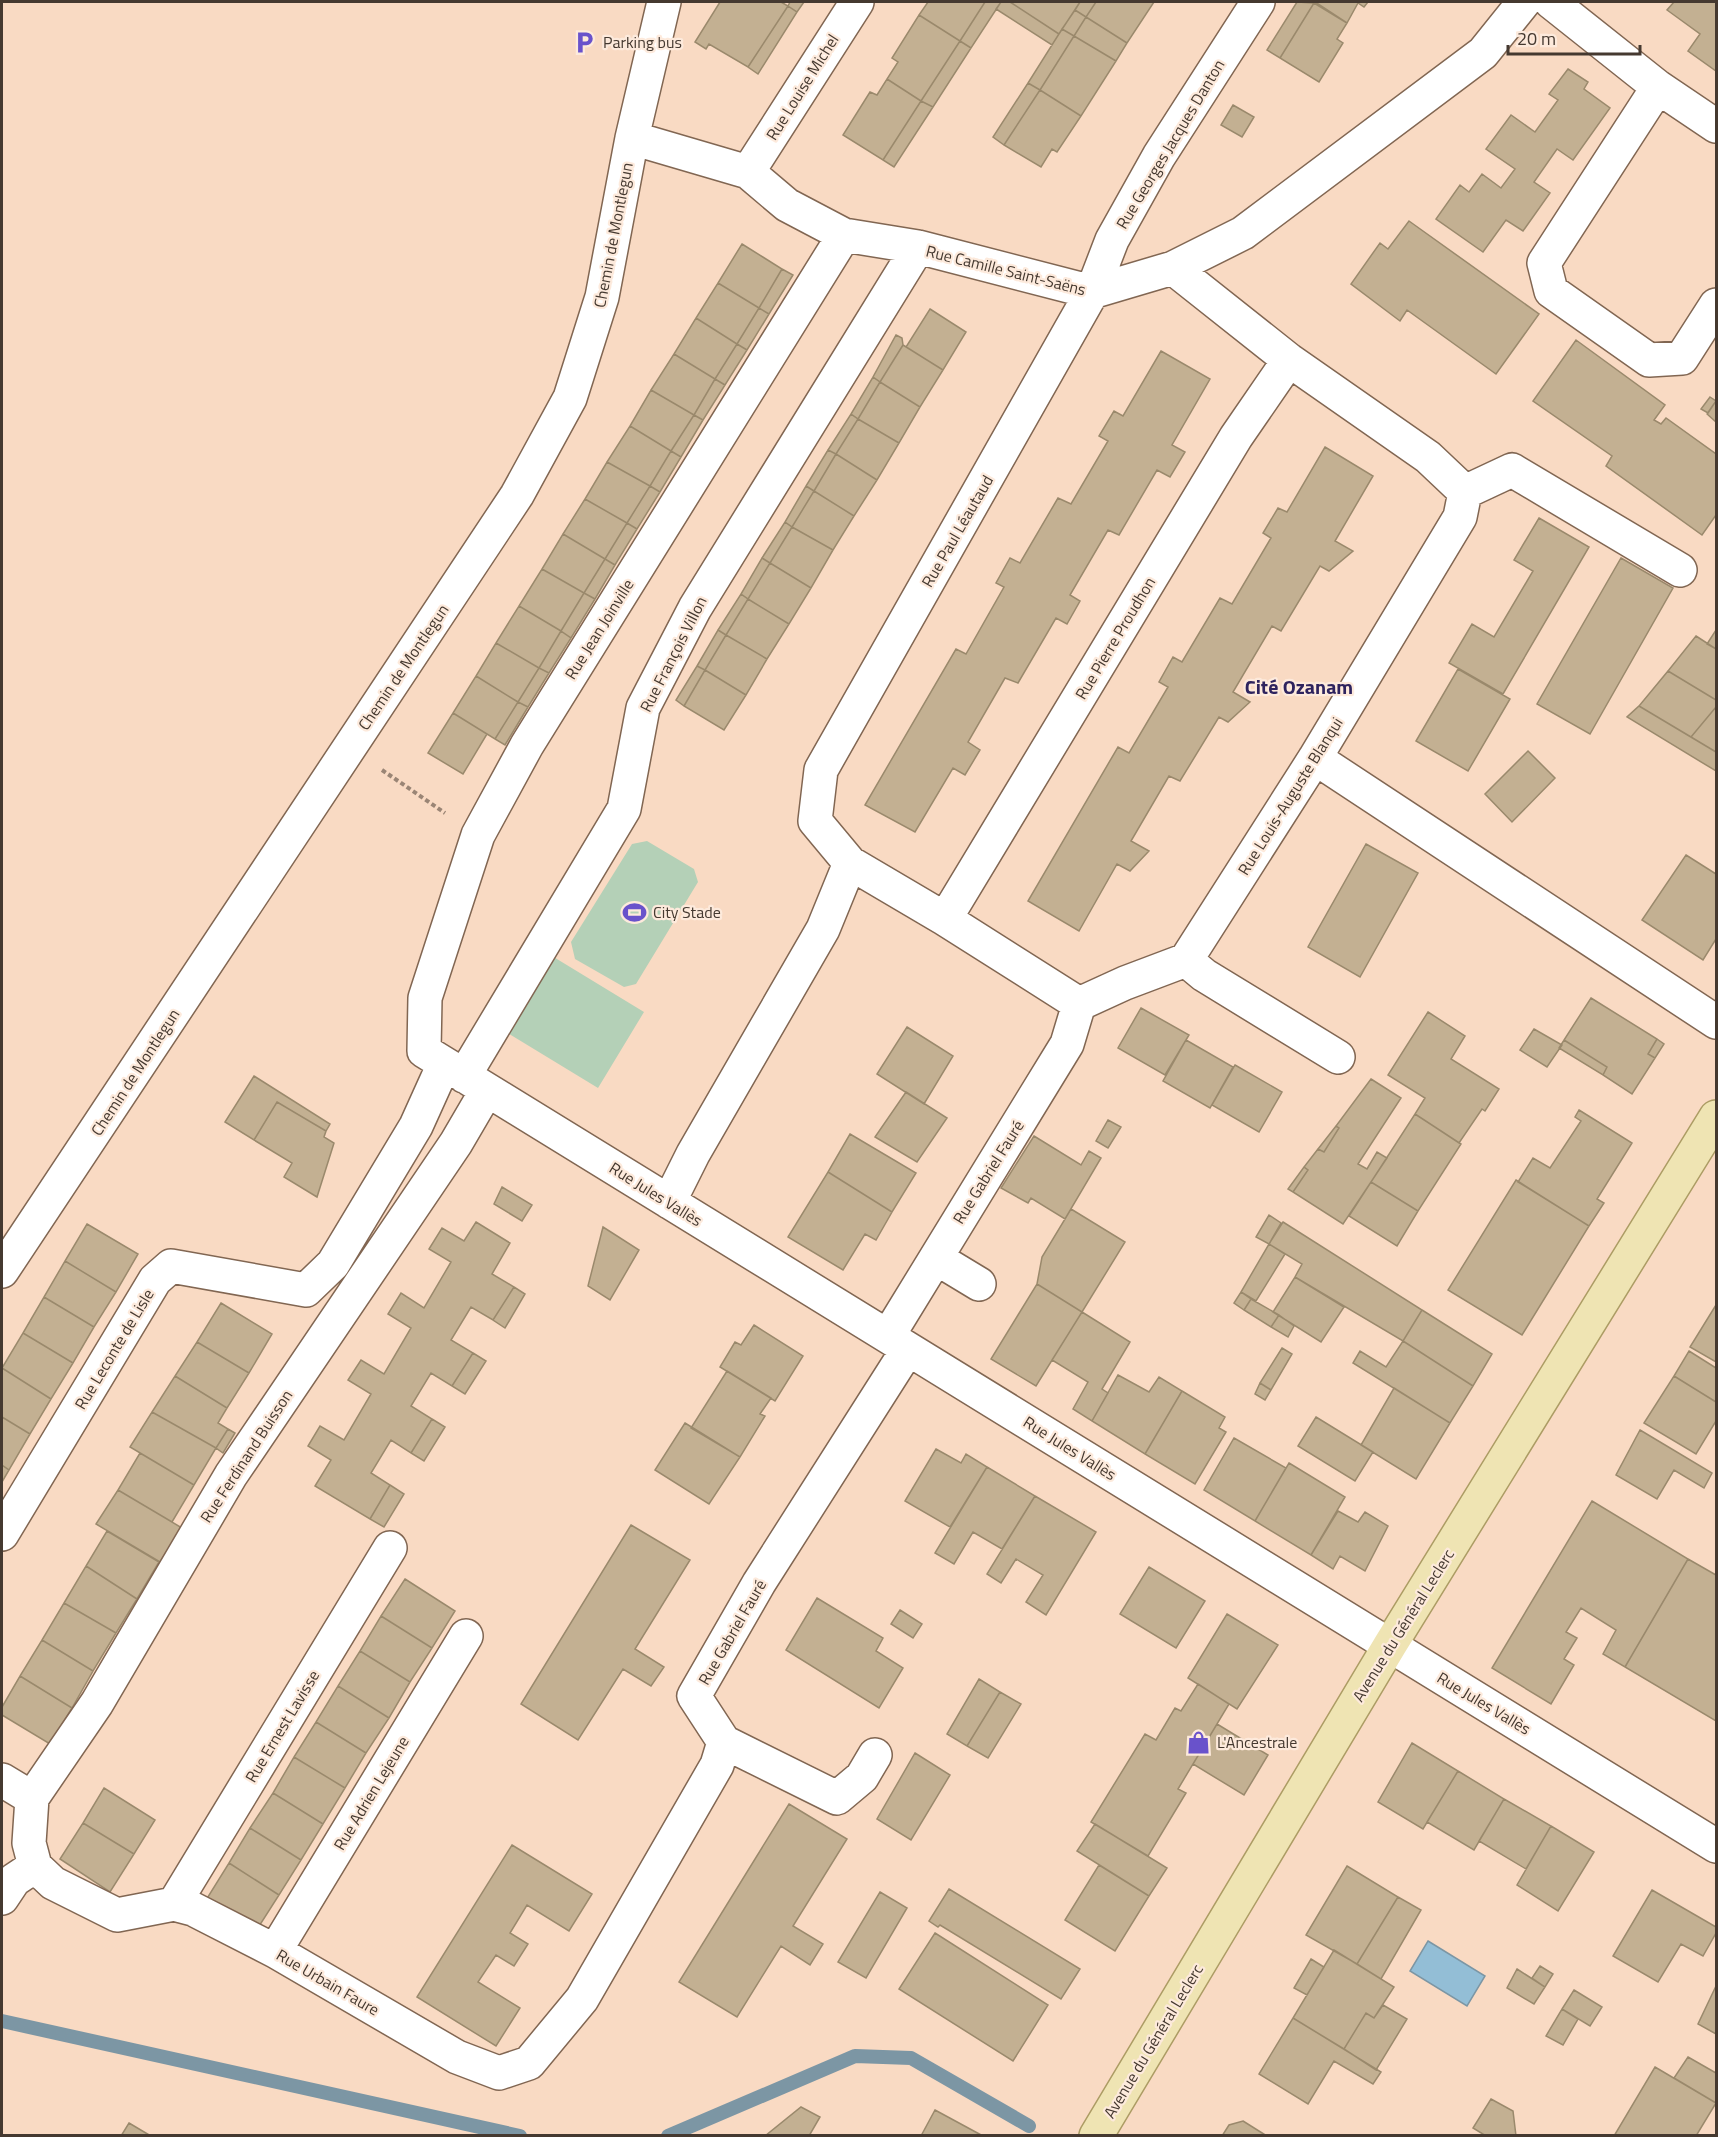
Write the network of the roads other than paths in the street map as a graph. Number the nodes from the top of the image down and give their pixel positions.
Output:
1 (664, 2) edge
2 (857, 2) edge
3 (1258, 2) edge
4 (1524, 2) edge
5 (1551, 2) edge
6 (1658, 87) junction
7 (1716, 126) edge
8 (632, 138) junction
9 (748, 172) junction
10 (844, 235) junction
11 (918, 247) junction
12 (1173, 268) junction
13 (1092, 292) junction
14 (1716, 305) edge
15 (1289, 360) junction
16 (1465, 492) junction
17 (1680, 570) dead end
18 (1315, 758) junction
19 (850, 863) junction
20 (945, 919) junction
21 (1186, 960) junction
22 (1079, 1004) junction
23 (1716, 1022) edge
24 (1338, 1057) dead end
25 (455, 1070) junction
26 (1716, 1118) edge
27 (669, 1202) junction
28 (936, 1258) junction
29 (2, 1270) edge
30 (979, 1284) dead end
31 (898, 1342) junction
32 (2, 1534) edge
33 (390, 1548) dead end
34 (466, 1636) dead end
35 (1390, 1645) junction
36 (724, 1742) junction
37 (875, 1755) dead end
38 (2, 1780) edge
39 (32, 1798) junction
40 (1716, 1846) edge
41 (36, 1866) junction
42 (2, 1898) edge
43 (174, 1904) junction
44 (275, 1951) junction
45 (1096, 2136) edge

1 - 8 street, Chemin de Montlegun
2 - 9 street, Rue Louise Michel
3 - 13 street, Rue Georges Jacques Danton
4 - 12 street, Rue Camille Saint-Saëns
5 - 6 street
6 - 7 street
6 - 14 street
8 - 9 street, Rue Camille Saint-Saëns
8 - 29 street, Chemin de Montlegun
9 - 10 street, Rue Camille Saint-Saëns
10 - 11 street, Rue Camille Saint-Saëns
10 - 25 street, Rue Jean Joinville
11 - 13 street, Rue Camille Saint-Saëns
11 - 25 street, Rue François Villon
12 - 13 street, Rue Camille Saint-Saëns
12 - 15 street
13 - 19 street, Rue Paul Léautaud
15 - 16 street
15 - 20 street, Rue Pierre Proudhon
16 - 17 street
16 - 18 street, Rue Louis-Auguste Blanqui
18 - 21 street, Rue Louis-Auguste Blanqui
18 - 23 street
19 - 20 street
19 - 27 street
20 - 22 street
21 - 22 street
21 - 24 street
22 - 28 street, Rue Gabriel Fauré
25 - 27 street, Rue Jules Vallès
25 - 32 street, Rue Leconte de Lisle
25 - 39 street, Rue Ferdinand Buisson
26 - 35 main road, Avenue du Général Leclerc
27 - 31 street, Rue Jules Vallès
28 - 30 street
28 - 31 street, Rue Gabriel Fauré
31 - 35 street, Rue Jules Vallès
31 - 36 street, Rue Gabriel Fauré
33 - 43 street, Rue Ernest Lavisse
34 - 44 street, Rue Adrien Lejeune
35 - 40 street, Rue Jules Vallès
35 - 45 main road, Avenue du Général Leclerc
36 - 37 street
36 - 44 street, Rue Urbain Faure
38 - 39 street
39 - 41 street
41 - 42 street
41 - 43 street
43 - 44 street, Rue Urbain Faure

